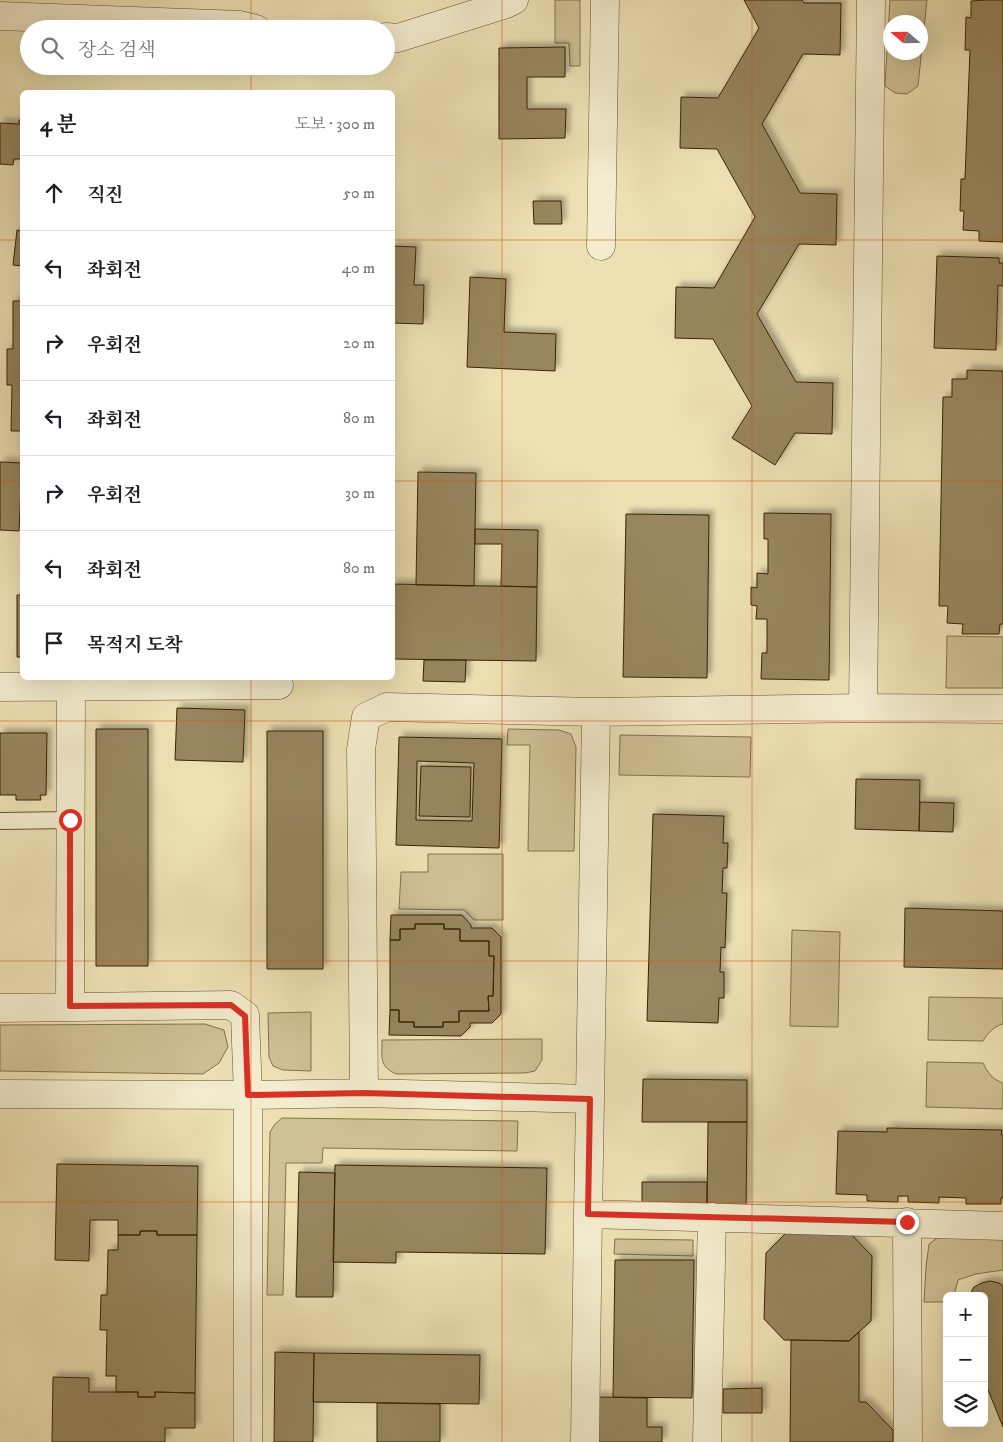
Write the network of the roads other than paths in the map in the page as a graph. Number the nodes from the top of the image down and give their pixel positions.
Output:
1 (514, 0) edge
2 (605, 0) edge
3 (871, 0) edge
4 (0, 16) edge
5 (107, 20) edge
6 (395, 38) edge
7 (601, 246) dead end
8 (279, 685) dead end
9 (71, 686) junction
10 (0, 687) edge
11 (863, 708) junction
12 (1003, 708) edge
13 (596, 712) junction
14 (70, 820) junction
15 (0, 821) edge
16 (70, 1006) junction
17 (0, 1008) edge
18 (364, 1093) junction
19 (0, 1094) edge
20 (248, 1095) junction
21 (590, 1099) junction
22 (588, 1214) junction
23 (712, 1218) junction
24 (907, 1222) junction
25 (1003, 1226) edge
26 (248, 1442) edge
27 (585, 1442) edge
28 (707, 1442) edge
29 (908, 1442) edge

1 - 6 street
2 - 7 street
3 - 11 street
4 - 5 street
8 - 9 street
9 - 10 street
9 - 14 street
11 - 12 street
11 - 13 street
13 - 18 street
13 - 21 street
14 - 15 lane
14 - 16 street
16 - 17 street
16 - 20 street
18 - 20 street
18 - 21 street
19 - 20 street
20 - 26 street
21 - 22 street
22 - 23 street
22 - 27 street
23 - 24 street
23 - 28 street
24 - 25 street
24 - 29 street

